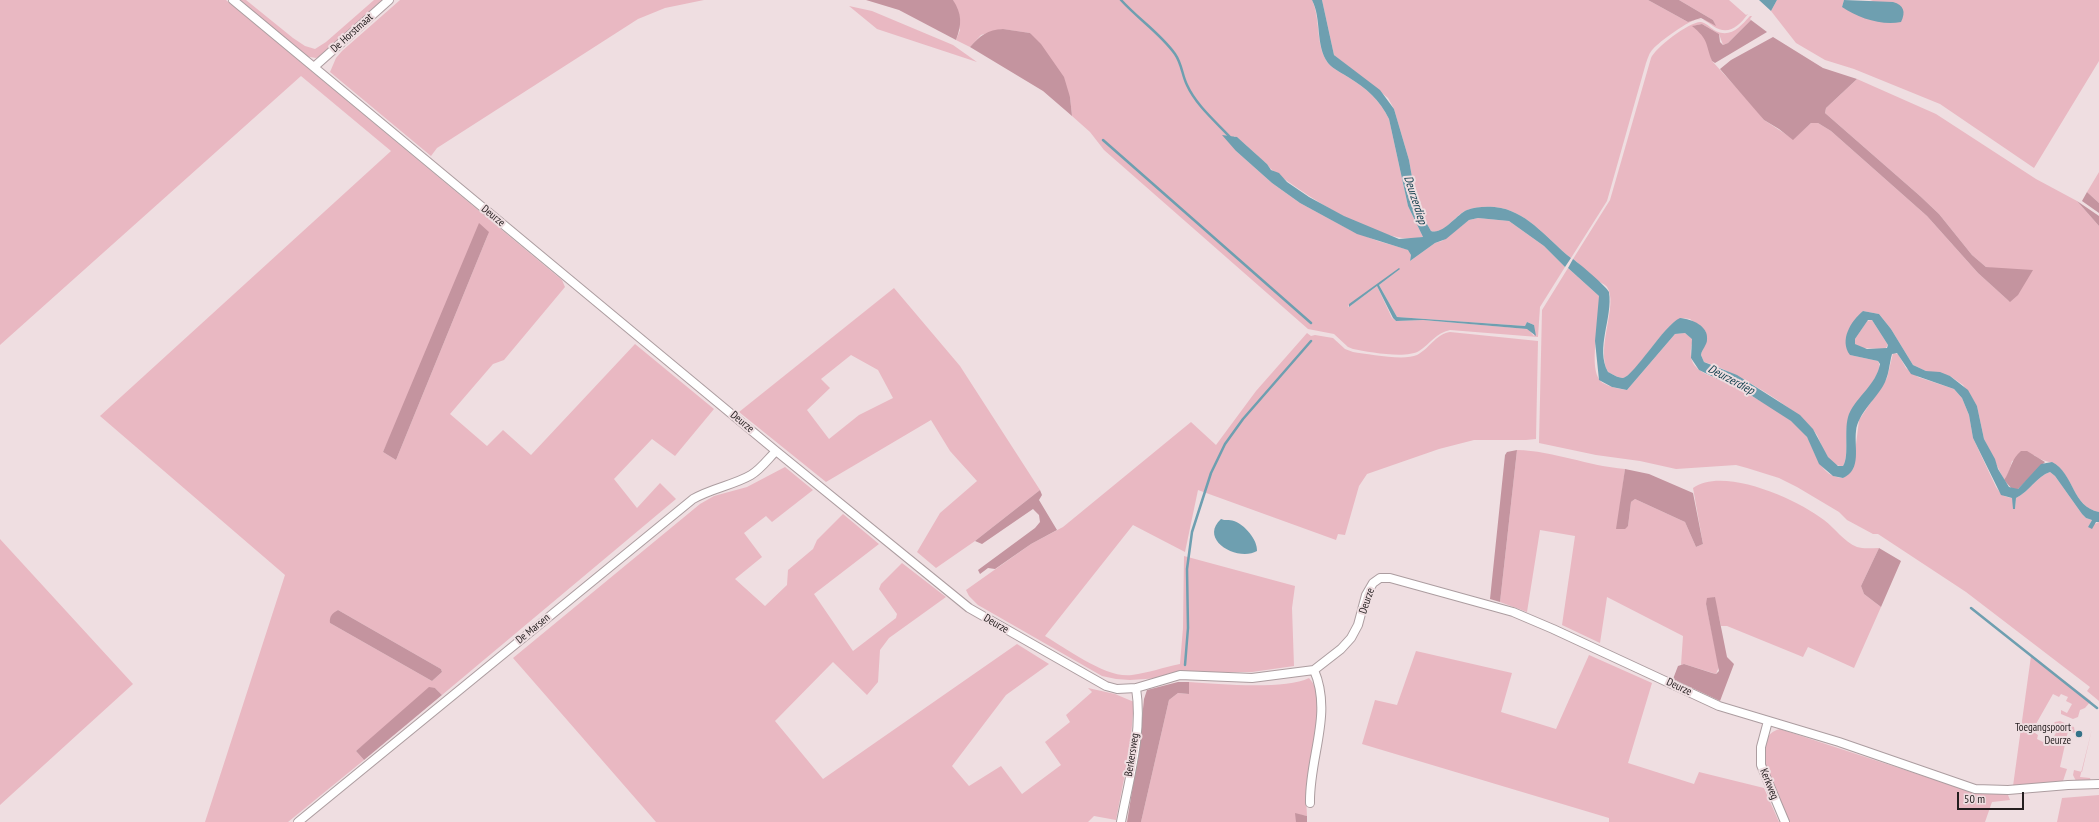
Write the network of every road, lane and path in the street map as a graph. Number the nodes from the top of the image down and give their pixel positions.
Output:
1 (233, 0) edge
2 (389, 0) edge
3 (314, 67) junction
4 (776, 451) junction
5 (1314, 670) junction
6 (1136, 688) junction
7 (1768, 721) junction
8 (2099, 784) edge
9 (1310, 803) dead end
10 (298, 822) edge
11 (1121, 822) edge
12 (1785, 822) edge

1 - 3 street, Deurze
2 - 3 street, De Horstmaat
3 - 4 street, Deurze
4 - 6 street, Deurze
4 - 10 street, De Marsen
5 - 6 street, Deurze
5 - 7 street, Deurze
5 - 9 street
6 - 11 street, Berkersweg
7 - 8 street, Deurze
7 - 12 street, Kerkweg

